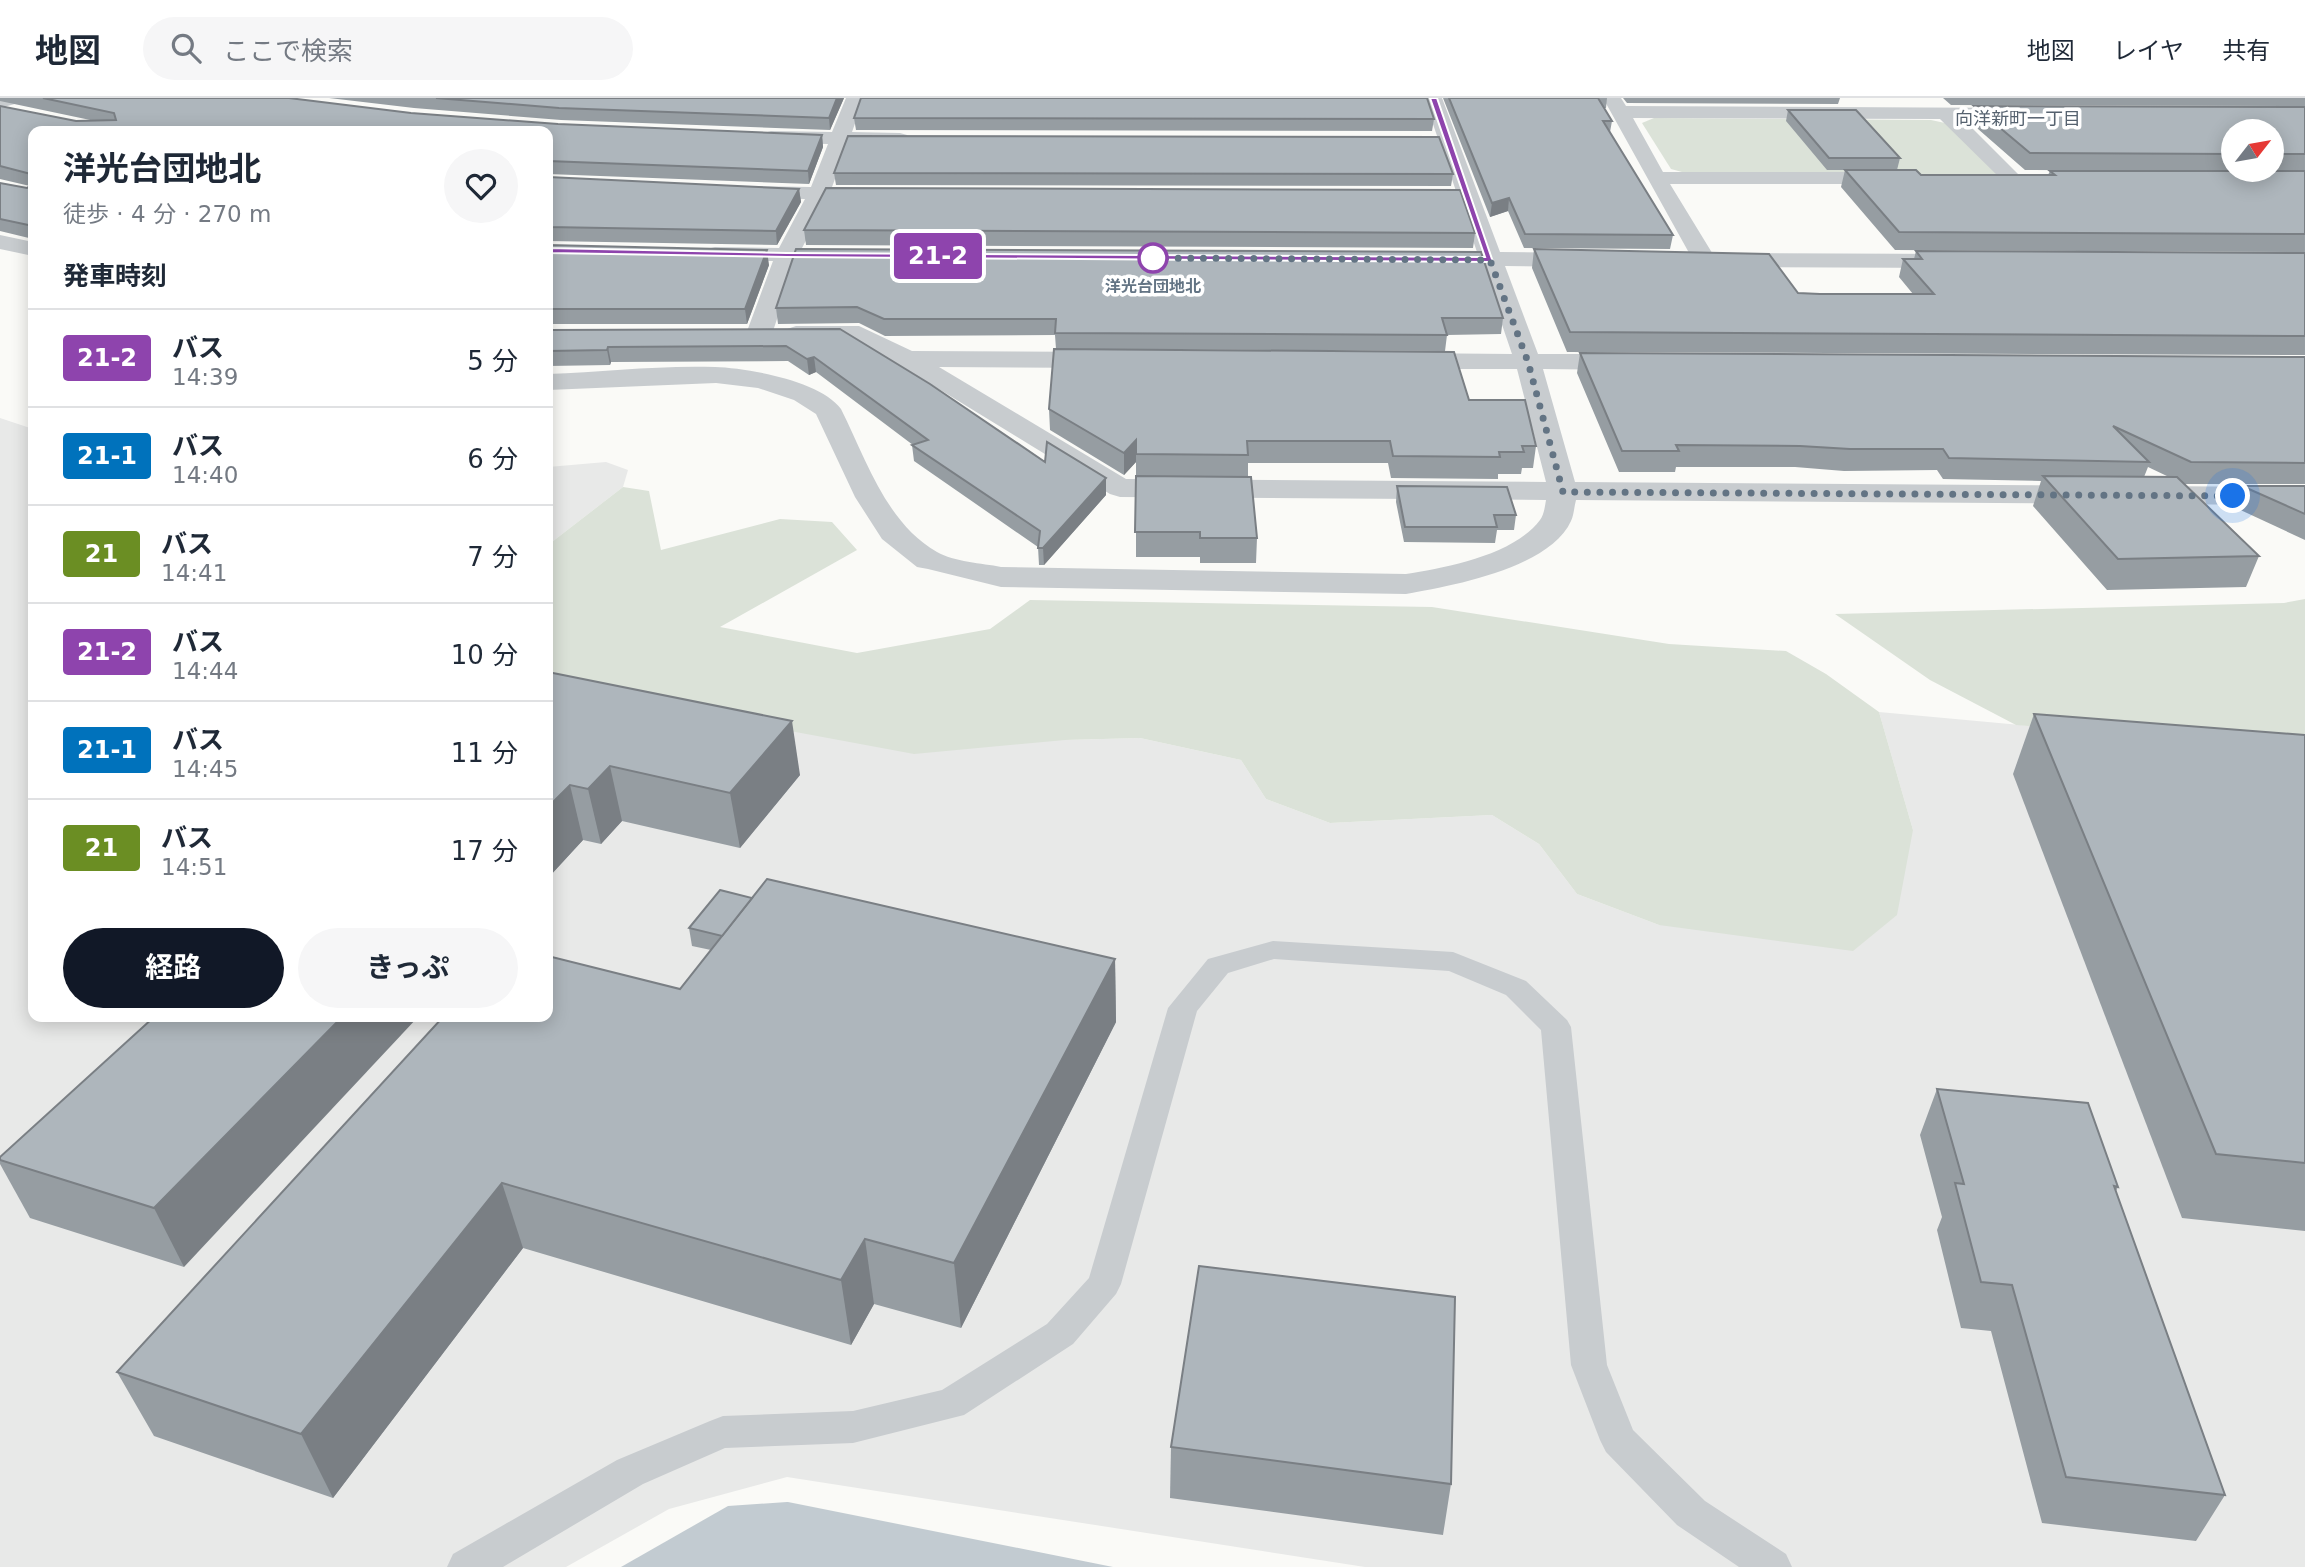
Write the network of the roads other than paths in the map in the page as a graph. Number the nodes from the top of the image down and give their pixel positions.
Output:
1 (15, 98) edge
2 (855, 98) edge
3 (1433, 98) edge
4 (0, 102) edge
5 (1616, 105) edge
6 (0, 109) edge
7 (27, 114) edge
8 (1945, 114) junction
9 (2042, 114) edge
10 (756, 136) edge
11 (838, 138) junction
12 (922, 139) edge
13 (1656, 178) junction
14 (1916, 178) edge
15 (1985, 178) edge
16 (723, 191) edge
17 (819, 194) junction
18 (900, 194) edge
19 (1442, 196) edge
20 (1470, 196) junction
21 (0, 242) edge
22 (28, 248) edge
23 (691, 253) edge
24 (787, 255) junction
25 (869, 256) edge
26 (1408, 259) edge
27 (1490, 260) junction
28 (1611, 260) edge
29 (1678, 260) edge
30 (1705, 260) junction
31 (1984, 261) edge
32 (907, 359) junction
33 (1128, 360) edge
34 (1376, 361) edge
35 (1528, 362) junction
36 (1653, 363) edge
37 (553, 382) edge
38 (1563, 492) junction
39 (2305, 496) edge
40 (467, 1567) edge
41 (1772, 1567) edge

1 - 4 street
2 - 11 street
3 - 20 street
5 - 8 street
5 - 13 street
6 - 7 street
8 - 9 street
8 - 15 street
10 - 11 street
11 - 12 street
11 - 17 street
13 - 14 street
13 - 30 street
16 - 17 street
17 - 18 street
17 - 24 street
19 - 20 street
20 - 27 street
21 - 22 street
23 - 24 street
24 - 25 street
24 - 32 street
26 - 27 street
27 - 28 street
27 - 35 street
29 - 30 street
30 - 31 street
32 - 33 street
32 - 38 street
34 - 35 street
35 - 36 street
35 - 38 street
37 - 38 street
38 - 39 street
40 - 41 lane

